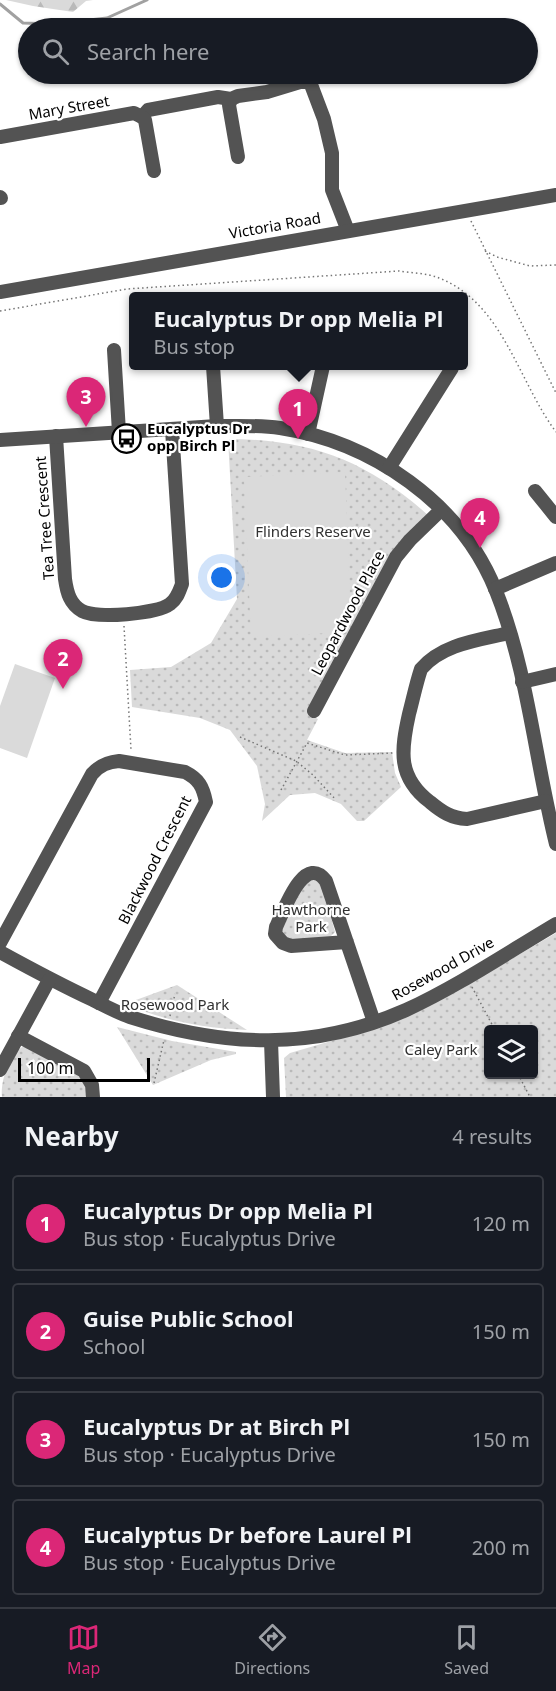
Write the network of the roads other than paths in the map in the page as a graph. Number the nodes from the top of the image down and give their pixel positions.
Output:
1 (293, 84) edge
2 (311, 84) edge
3 (231, 99) junction
4 (144, 119) junction
5 (0, 137) edge
6 (238, 157) dead end
7 (154, 171) dead end
8 (556, 195) edge
9 (348, 231) junction
10 (0, 292) edge
11 (114, 350) dead end
12 (213, 370) edge
13 (322, 370) edge
14 (451, 370) edge
15 (216, 426) junction
16 (172, 429) junction
17 (119, 432) junction
18 (308, 434) junction
19 (56, 436) junction
20 (0, 440) edge
21 (388, 468) junction
22 (535, 491) dead end
23 (441, 510) junction
24 (556, 517) edge
25 (556, 563) edge
26 (495, 589) junction
27 (509, 633) junction
28 (556, 674) edge
29 (522, 682) junction
30 (314, 711) dead end
31 (546, 801) junction
32 (556, 844) edge
33 (556, 924) edge
34 (347, 942) junction
35 (0, 943) edge
36 (0, 952) edge
37 (49, 980) junction
38 (99, 1003) junction
39 (374, 1022) junction
40 (18, 1036) junction
41 (271, 1041) junction
42 (0, 1070) edge
43 (93, 1097) edge
44 (273, 1097) edge

1 - 3 street, Mary Street
2 - 9 street, Mary Street
3 - 4 street, Mary Street
3 - 6 street
4 - 5 street, Mary Street
4 - 7 street
8 - 9 street, Victoria Road
9 - 10 street, Victoria Road
11 - 17 street
12 - 15 street
13 - 18 street
14 - 21 street
15 - 16 street
15 - 18 street
16 - 17 street
16 - 19 street, Tea Tree Crescent
17 - 19 street
18 - 21 street
19 - 20 street
21 - 23 street
22 - 24 street
23 - 26 street
23 - 30 street, Leopardwood Place
25 - 26 street
26 - 27 street
27 - 29 street
27 - 31 street
28 - 29 street
29 - 31 street
31 - 32 street
33 - 39 street, Rosewood Drive
34 - 34 street
34 - 39 street
35 - 38 street, Blackwood Crescent
36 - 37 street, Rosewood Drive
37 - 38 street, Rosewood Drive
37 - 40 street
38 - 41 street, Rosewood Drive
39 - 41 street, Rosewood Drive
40 - 42 street
40 - 43 street
41 - 44 street

